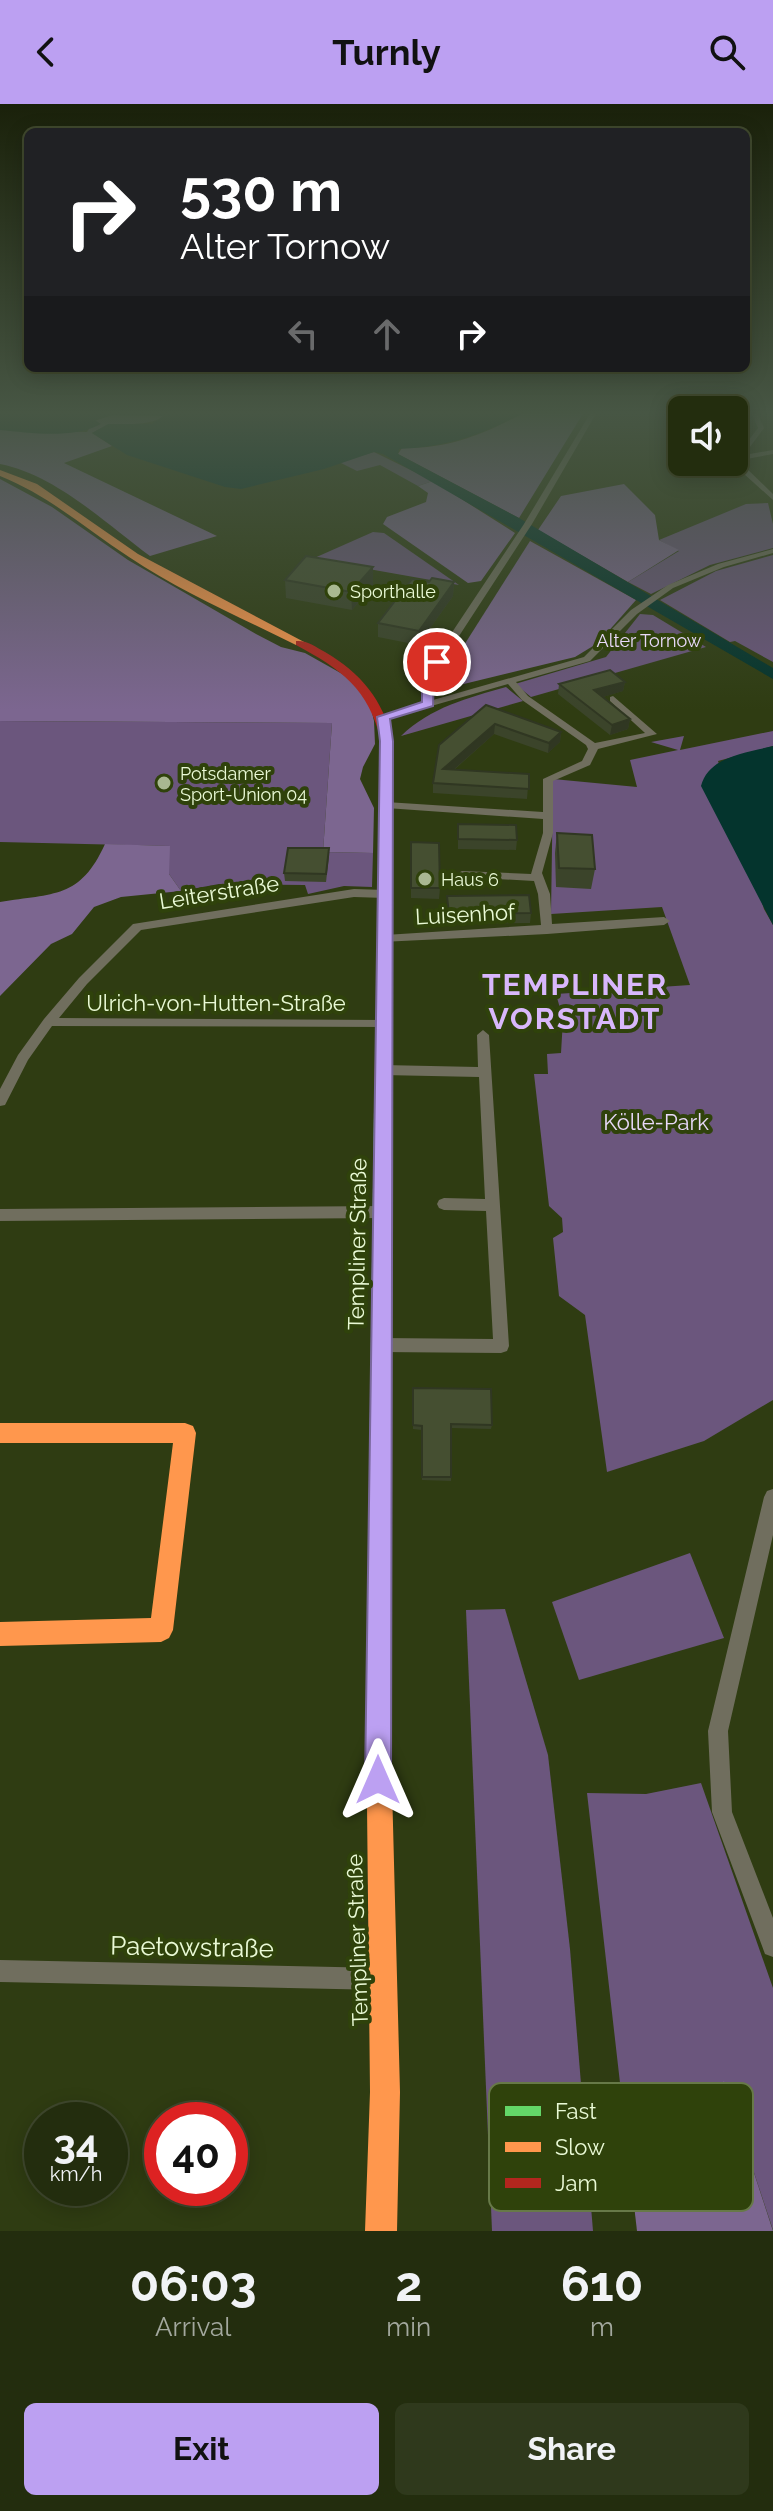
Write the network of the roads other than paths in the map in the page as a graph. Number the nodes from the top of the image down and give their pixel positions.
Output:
1 (70, 511) edge
2 (536, 511) edge
3 (773, 551) edge
4 (510, 681) junction
5 (613, 699) dead end
6 (428, 704) junction
7 (383, 717) junction
8 (592, 747) junction
9 (386, 805) junction
10 (548, 816) junction
11 (462, 874) dead end
12 (537, 878) junction
13 (385, 894) junction
14 (664, 921) dead end
15 (547, 930) junction
16 (385, 939) junction
17 (48, 1022) junction
18 (384, 1024) junction
19 (483, 1035) dead end
20 (383, 1070) junction
21 (485, 1072) junction
22 (0, 1101) edge
23 (444, 1204) dead end
24 (493, 1205) junction
25 (382, 1212) junction
26 (0, 1215) edge
27 (380, 1345) junction
28 (0, 1433) edge
29 (773, 1497) edge
30 (0, 1634) edge
31 (773, 1946) edge
32 (0, 1971) edge
33 (382, 1979) junction
34 (381, 2231) edge

1 - 7 street, Templiner Straße
2 - 6 street
3 - 4 street
4 - 6 street
4 - 8 street
5 - 8 street
6 - 7 street
7 - 9 street, Templiner Straße
8 - 10 street, Luisenhof
9 - 10 street
9 - 13 street, Templiner Straße
10 - 12 street, Luisenhof
11 - 12 street, Luisenhof
12 - 15 street, Luisenhof
13 - 16 street, Templiner Straße
13 - 17 street, Leiterstraße
14 - 15 street, Luisenhof
15 - 16 street, Luisenhof
16 - 18 street, Templiner Straße
17 - 18 street, Ulrich-von-Hutten-Straße
17 - 22 street, Leiterstraße
18 - 20 street, Templiner Straße
19 - 21 street
20 - 21 street
20 - 25 street, Templiner Straße
21 - 24 street
23 - 24 street
24 - 27 street
25 - 26 street
25 - 27 street, Templiner Straße
27 - 33 street, Templiner Straße
28 - 30 street
29 - 31 street
32 - 33 street, Paetowstraße
33 - 34 street, Templiner Straße

